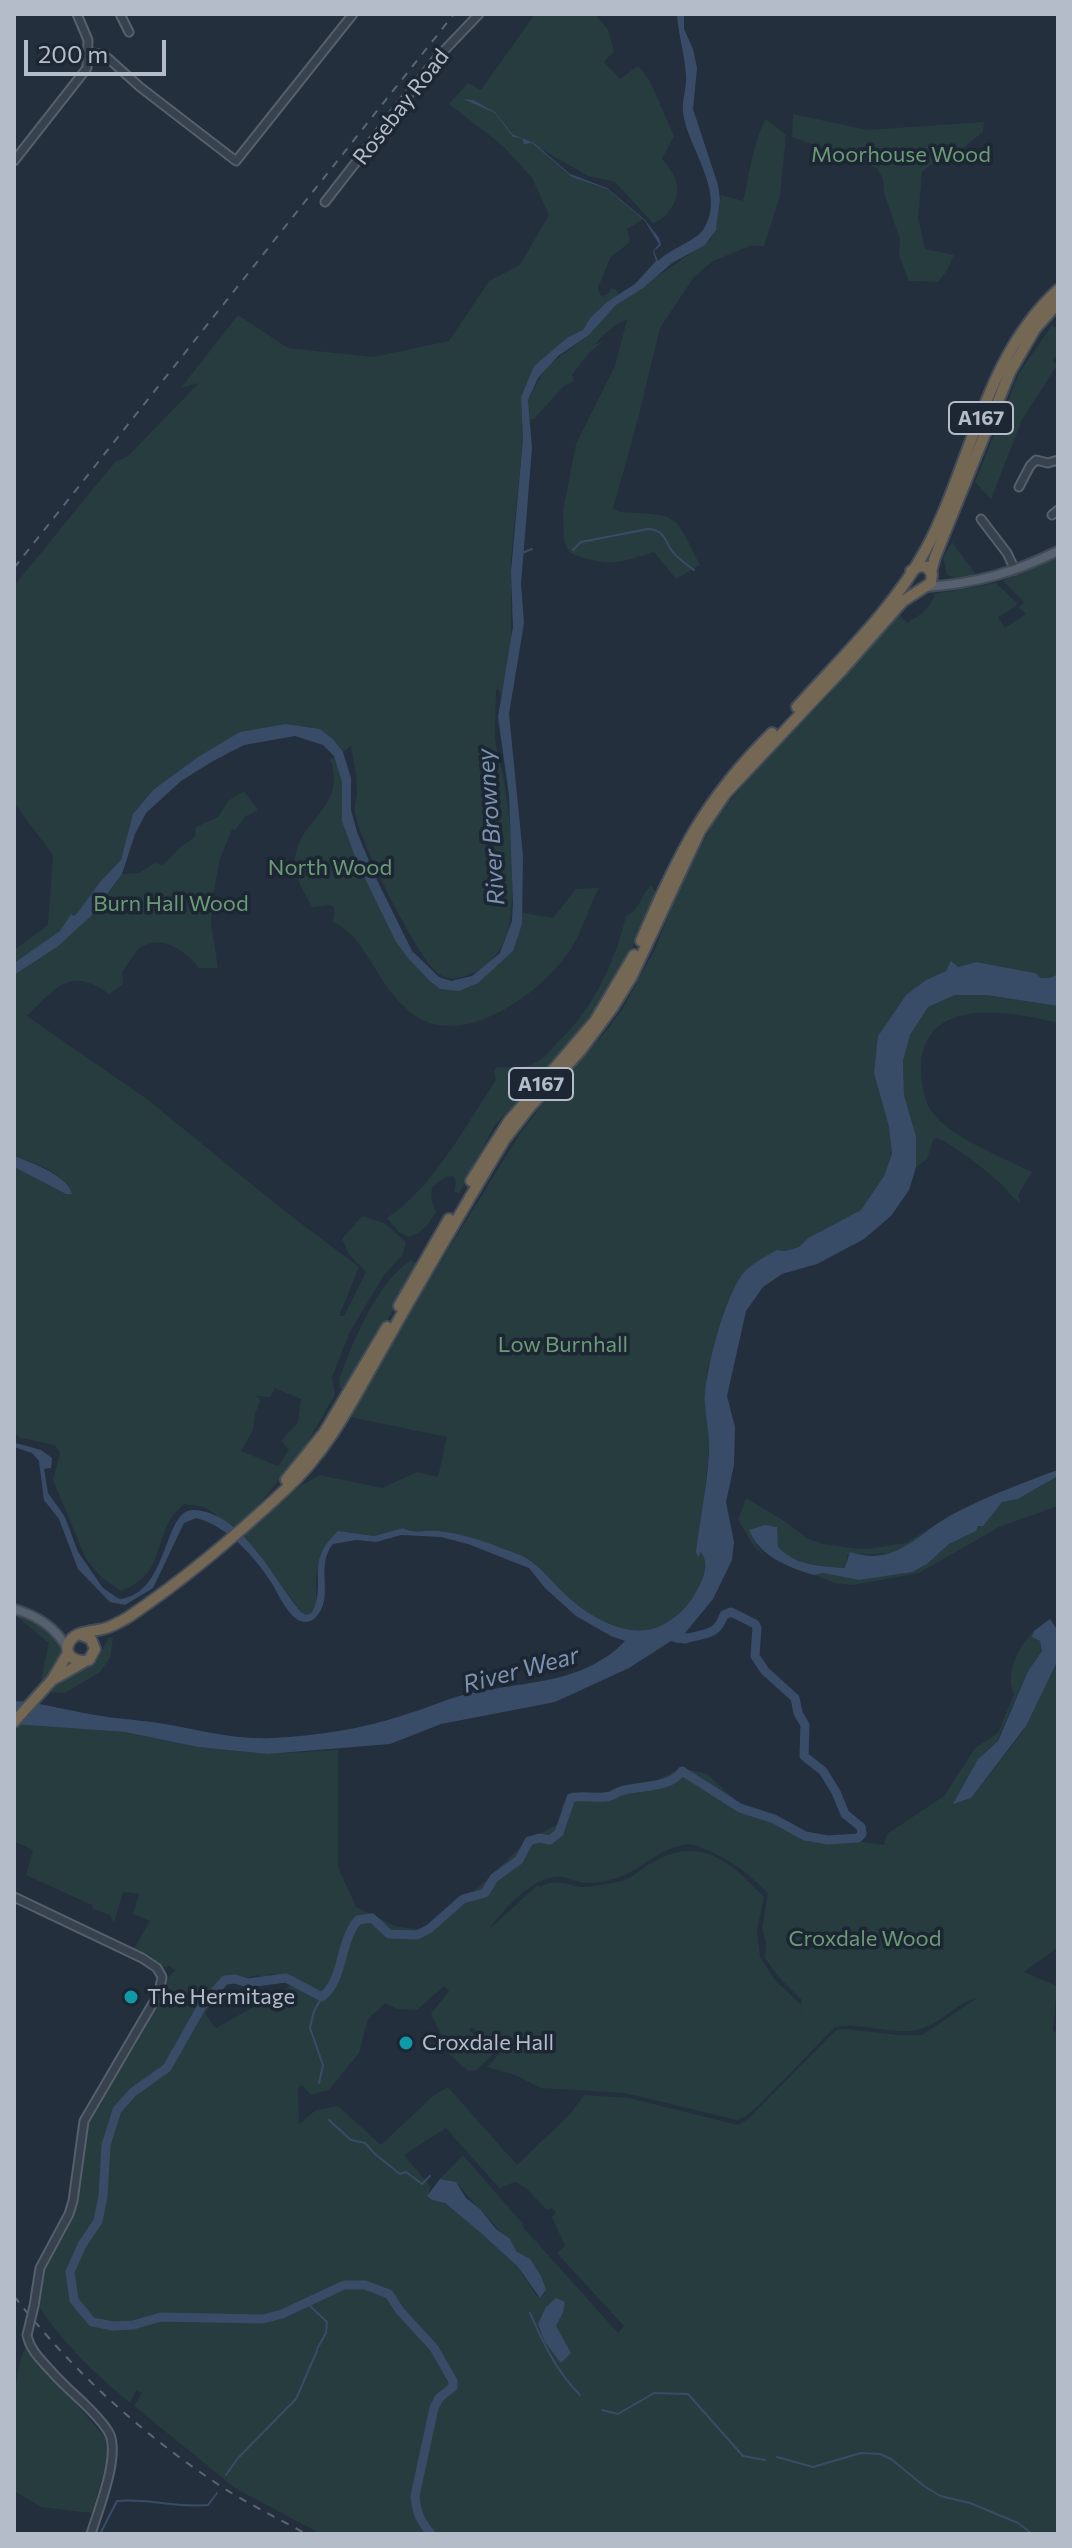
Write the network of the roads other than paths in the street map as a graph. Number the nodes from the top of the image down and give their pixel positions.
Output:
1 (77, 14) edge
2 (120, 14) edge
3 (353, 14) edge
4 (479, 14) edge
5 (129, 32) dead end
6 (90, 53) junction
7 (14, 161) edge
8 (325, 202) dead end
9 (1058, 290) edge
10 (1058, 303) edge
11 (1058, 460) edge
12 (1019, 487) dead end
13 (982, 525) dead end
14 (1058, 551) edge
15 (1015, 570) junction
16 (932, 573) junction
17 (910, 574) junction
18 (949, 584) junction
19 (925, 588) junction
20 (266, 1506) junction
21 (14, 1609) edge
22 (106, 1629) junction
23 (56, 1630) junction
24 (81, 1635) junction
25 (95, 1644) junction
26 (68, 1651) junction
27 (84, 1662) junction
28 (52, 1680) junction
29 (14, 1722) edge
30 (14, 1897) edge
31 (91, 2534) edge

1 - 6 street
2 - 5 street
3 - 6 street
4 - 8 street, Rosebay Road
6 - 7 street
9 - 17 highway, A167
10 - 16 highway, A167
11 - 12 street
13 - 15 street
14 - 15 main road
15 - 18 main road
16 - 17 highway
16 - 18 main road
16 - 19 highway
17 - 19 highway
17 - 20 highway, A167
18 - 19 main road
19 - 20 highway, A167
20 - 22 highway, A167
21 - 23 main road
22 - 24 highway, A167
22 - 25 highway, A167
23 - 24 main road
23 - 26 main road
24 - 25 highway
24 - 26 highway, A167
25 - 27 highway, A167
26 - 27 highway
26 - 28 highway, A167
27 - 28 highway, A167
28 - 29 highway, A167
30 - 31 street, bridge

